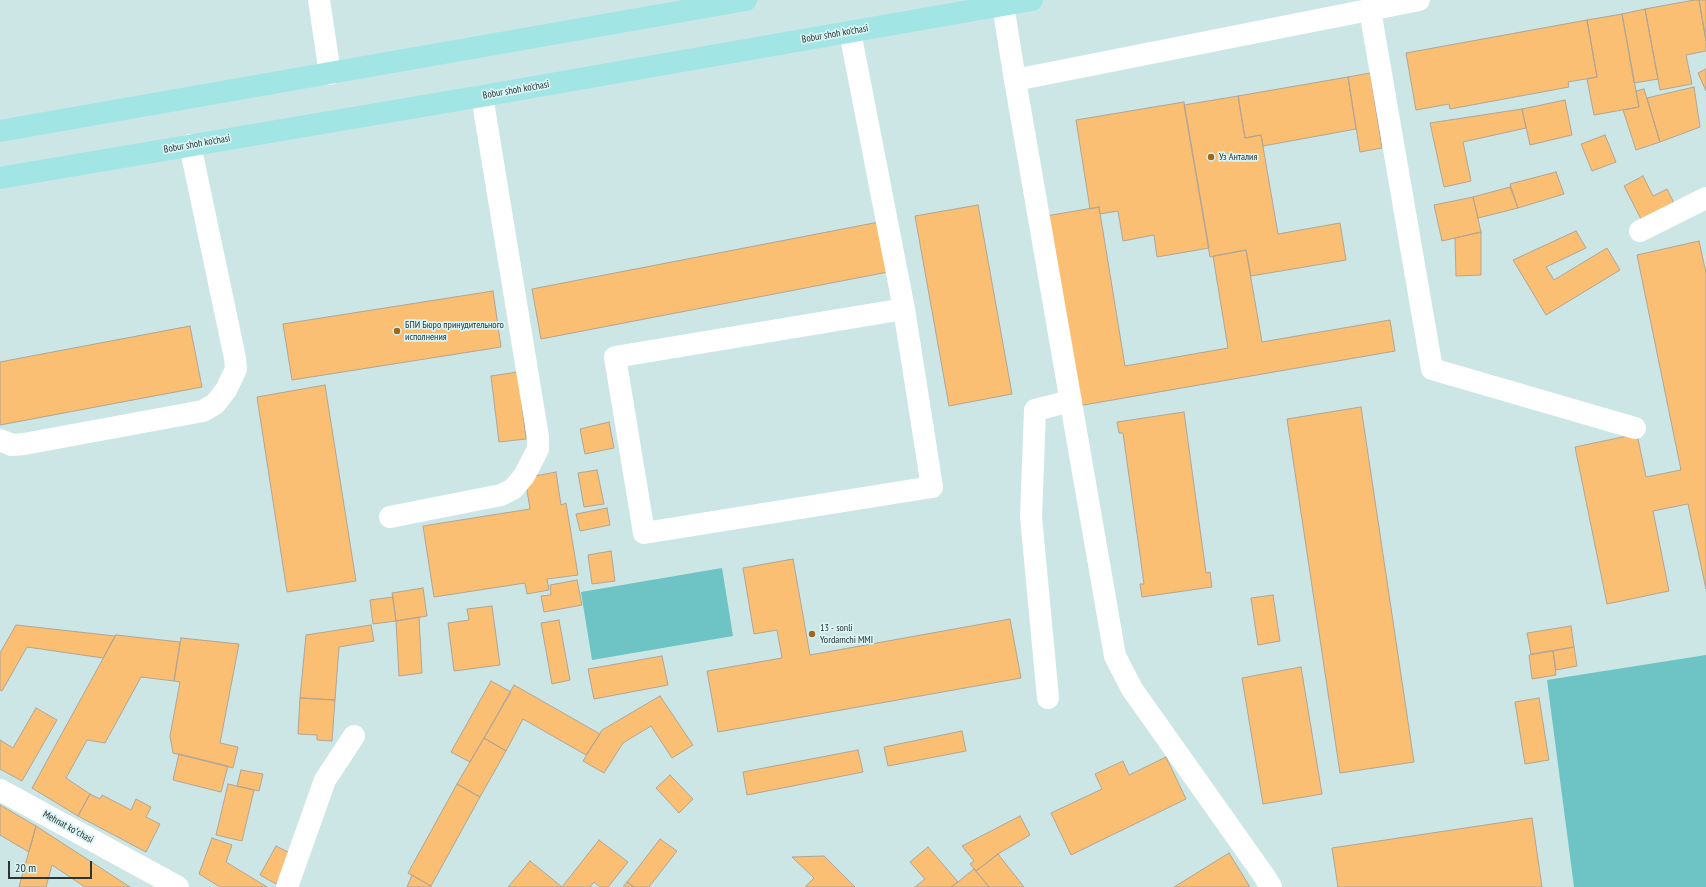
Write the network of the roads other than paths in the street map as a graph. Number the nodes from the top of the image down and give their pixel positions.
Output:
1 (319, 0) edge
2 (746, 0) edge
3 (1032, 0) edge
4 (1419, 0) edge
5 (1003, 5) junction
6 (1370, 10) junction
7 (850, 32) junction
8 (330, 74) junction
9 (1015, 80) junction
10 (482, 96) junction
11 (0, 131) edge
12 (190, 145) junction
13 (0, 178) edge
14 (1706, 198) edge
15 (1640, 231) dead end
16 (904, 309) junction
17 (1072, 401) junction
18 (1635, 428) dead end
19 (0, 440) edge
20 (390, 517) dead end
21 (1048, 698) dead end
22 (354, 736) dead end
23 (0, 790) edge
24 (178, 887) edge
25 (287, 887) edge
26 (1271, 887) edge

1 - 8 street
2 - 8 main road
3 - 5 main road, Bobur shoh ko'chasi
4 - 6 street
5 - 7 main road, Bobur shoh ko'chasi
5 - 9 street
6 - 9 street
6 - 18 street
7 - 10 main road, Bobur shoh ko'chasi
7 - 16 street
8 - 11 main road
9 - 17 street
10 - 12 main road, Bobur shoh ko'chasi
10 - 20 street
12 - 13 main road, Bobur shoh ko'chasi
12 - 19 street
14 - 15 street
16 - 16 street
17 - 21 street
17 - 26 street
22 - 25 street
23 - 24 street, Mehnat koʻchasi

